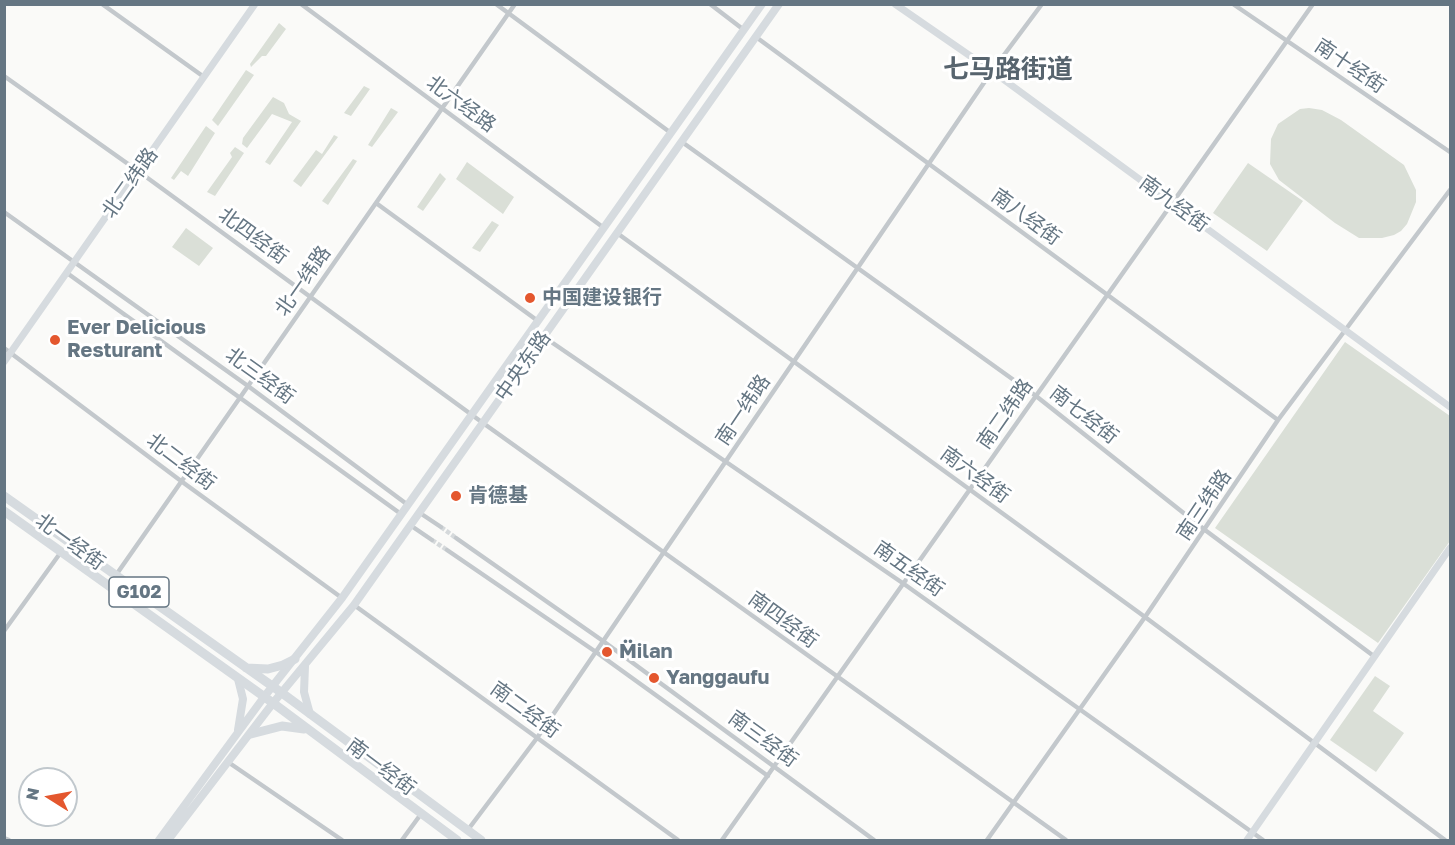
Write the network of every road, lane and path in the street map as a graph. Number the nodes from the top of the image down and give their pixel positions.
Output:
1 (102, 4) edge
2 (255, 4) edge
3 (301, 4) edge
4 (496, 4) edge
5 (515, 4) edge
6 (710, 4) edge
7 (762, 4) edge
8 (779, 4) edge
9 (895, 4) edge
10 (1042, 4) edge
11 (1233, 4) edge
12 (1313, 4) edge
13 (509, 14) junction
14 (744, 30) junction
15 (756, 37) junction
16 (1287, 41) junction
17 (992, 71) junction
18 (4, 76) edge
19 (204, 77) junction
20 (442, 109) junction
21 (671, 133) junction
22 (682, 142) junction
23 (1450, 152) edge
24 (928, 165) junction
25 (138, 171) junction
26 (1450, 190) edge
27 (376, 203) junction
28 (1172, 203) junction
29 (4, 212) edge
30 (604, 228) junction
31 (617, 233) junction
32 (75, 262) junction
33 (858, 268) junction
34 (67, 273) junction
35 (1107, 295) junction
36 (310, 297) junction
37 (538, 321) junction
38 (1347, 332) junction
39 (544, 337) junction
40 (8, 351) edge
41 (4, 362) edge
42 (793, 363) junction
43 (248, 386) junction
44 (1036, 396) junction
45 (240, 398) junction
46 (1450, 407) edge
47 (472, 415) junction
48 (1278, 420) junction
49 (483, 423) junction
50 (726, 461) junction
51 (181, 481) junction
52 (970, 489) junction
53 (4, 496) edge
54 (408, 505) junction
55 (4, 511) edge
56 (420, 513) junction
57 (401, 514) junction
58 (410, 525) junction
59 (441, 527) tunnel mouth
60 (1205, 530) junction
61 (456, 538) tunnel mouth
62 (432, 540) tunnel mouth
63 (1450, 548) edge
64 (447, 550) tunnel mouth
65 (61, 552) junction
66 (663, 553) junction
67 (116, 575) junction
68 (904, 584) junction
69 (342, 598) junction
70 (354, 605) junction
71 (1145, 617) junction
72 (4, 631) edge
73 (603, 641) junction
74 (596, 652) junction
75 (1375, 657) junction
76 (295, 659) junction
77 (306, 664) junction
78 (246, 668) junction
79 (837, 678) junction
80 (238, 679) junction
81 (273, 687) junction
82 (282, 693) junction
83 (264, 697) junction
84 (273, 704) junction
85 (1079, 709) junction
86 (310, 714) junction
87 (308, 730) junction
88 (238, 733) junction
89 (251, 734) junction
90 (537, 738) junction
91 (1315, 743) junction
92 (228, 762) junction
93 (775, 766) junction
94 (768, 776) junction
95 (1013, 803) junction
96 (421, 814) junction
97 (467, 831) junction
98 (1252, 833) junction
99 (4, 838) edge
100 (9, 840) edge
101 (159, 840) edge
102 (169, 840) edge
103 (342, 840) edge
104 (402, 840) edge
105 (457, 840) edge
106 (481, 840) edge
107 (678, 840) edge
108 (722, 840) edge
109 (874, 840) edge
110 (987, 840) edge
111 (1066, 840) edge
112 (1247, 840) edge
113 (1263, 840) edge
114 (1445, 840) edge

1 - 19 street
2 - 19 street, 北二纬路
3 - 20 street, 北六经路
4 - 13 street
5 - 13 street, 北一纬路
6 - 14 street
7 - 14 main road, 中央东路
8 - 15 main road, 中央东路
9 - 17 street, 南九经街
10 - 17 street, 南一纬路
11 - 16 street, 南十经街
12 - 16 street, 南二纬路
13 - 20 street, 北一纬路
13 - 21 street
14 - 21 main road, 中央东路
15 - 22 main road, 中央东路
15 - 24 street, 南八经街
16 - 23 street, 南十经街
16 - 28 street, 南二纬路
17 - 24 street, 南一纬路
17 - 28 street, 南九经街
18 - 25 street, 北四经街
19 - 25 street, 北二纬路
20 - 27 street, 北一纬路
20 - 30 street, 北六经路
21 - 30 main road, 中央东路
22 - 31 main road, 中央东路
22 - 33 street, 南七经街
24 - 33 street, 南一纬路
24 - 35 street, 南八经街
25 - 32 street, 北二纬路
25 - 36 street, 北四经街
26 - 38 street, 南三纬路
27 - 36 street, 北一纬路
27 - 37 street
28 - 35 street, 南二纬路
28 - 38 street, 南九经街
29 - 32 street, 北三经街
30 - 37 main road, 中央东路
31 - 39 main road, 中央东路
31 - 42 street, 南六经街
32 - 34 street, 北二纬路
32 - 43 street, 北三经街
33 - 42 street, 南一纬路
33 - 44 street, 南七经街
34 - 40 street, 北二纬路
34 - 45 street
35 - 44 street, 南二纬路
35 - 48 street, 南八经街
36 - 43 street, 北一纬路
36 - 47 street, 北四经街
37 - 47 main road, 中央东路
38 - 46 street, 南九经街
38 - 48 street, 南三纬路
39 - 49 main road, 中央东路
39 - 50 street, 南五经街
40 - 41 street, 北二纬路
40 - 51 street, 北二经街
42 - 50 street, 南一纬路
42 - 52 street, 南六经街
43 - 45 street, 北一纬路
43 - 54 street, 北三经街
44 - 52 street, 南二纬路
44 - 60 street, 南七经街
45 - 51 street, 北一纬路
45 - 57 street
47 - 49 street, 北四经街
47 - 54 main road, 中央东路
48 - 60 street, 南三纬路
49 - 56 main road, 中央东路
49 - 66 street, 南四经街
50 - 66 street, 南一纬路
50 - 68 street, 南五经街
51 - 67 street, 北一纬路
51 - 69 street, 北二经街
52 - 68 street, 南二纬路
52 - 71 street, 南六经街
53 - 67 highway, 北一经街 / G102
54 - 57 main road, 中央东路
55 - 65 highway, 北一经街 / G102
56 - 58 main road, 中央东路
56 - 59 street
57 - 69 main road, 中央东路
58 - 62 street
58 - 70 main road, 中央东路
60 - 71 street, 南三纬路
60 - 75 street, 南七经街
61 - 73 street, 南三经街
63 - 75 street
64 - 74 street
65 - 72 street
65 - 80 highway, 北一经街 / G102
66 - 73 street, 南一纬路
66 - 79 street, 南四经街
67 - 78 highway, 北一经街 / G102
68 - 79 street, 南二纬路
68 - 85 street, 南五经街
69 - 76 main road, 中央东路
70 - 77 main road, 中央东路
70 - 90 street, 南二经街
71 - 85 street, 南三纬路
71 - 91 street, 南六经街
73 - 74 street, 南一纬路
73 - 93 street, 南三经街
74 - 90 street, 南一纬路
74 - 94 street
75 - 91 street
76 - 78 highway
76 - 81 main road, 中央东路
77 - 82 main road, 中央东路
77 - 86 main road
78 - 81 highway, 北一经街 / G102
79 - 93 street, 南二纬路
79 - 95 street, 南四经街
80 - 83 highway, 北一经街 / G102
80 - 88 main road
81 - 82 highway, 北一经街 / G102
81 - 83 main road, 中央东路
82 - 84 main road, 中央东路
82 - 86 highway, 南一经街 / G102
83 - 84 highway, 北一经街 / G102
83 - 88 main road, 中央东路
84 - 87 highway, 南一经街 / G102
84 - 89 main road, 中央东路
85 - 95 street, 南三纬路
85 - 98 street, 南五经街
86 - 97 highway, 南一经街 / G102
87 - 89 highway
87 - 96 highway, 南一经街 / G102
88 - 101 main road, 中央东路
89 - 92 main road, 中央东路
90 - 97 street, 南一纬路
90 - 107 street, 南二经街
91 - 98 street
91 - 114 street, 南六经街
92 - 102 main road, 中央东路
92 - 103 street
93 - 94 street, 南二纬路
93 - 109 street, 南三经街
94 - 108 street, 南二纬路
95 - 110 street, 南三纬路
95 - 111 street, 南四经街
96 - 104 street
96 - 105 highway, 南一经街 / G102
97 - 106 highway, 南一经街 / G102
98 - 112 street
98 - 113 street, 南五经街
99 - 100 street

